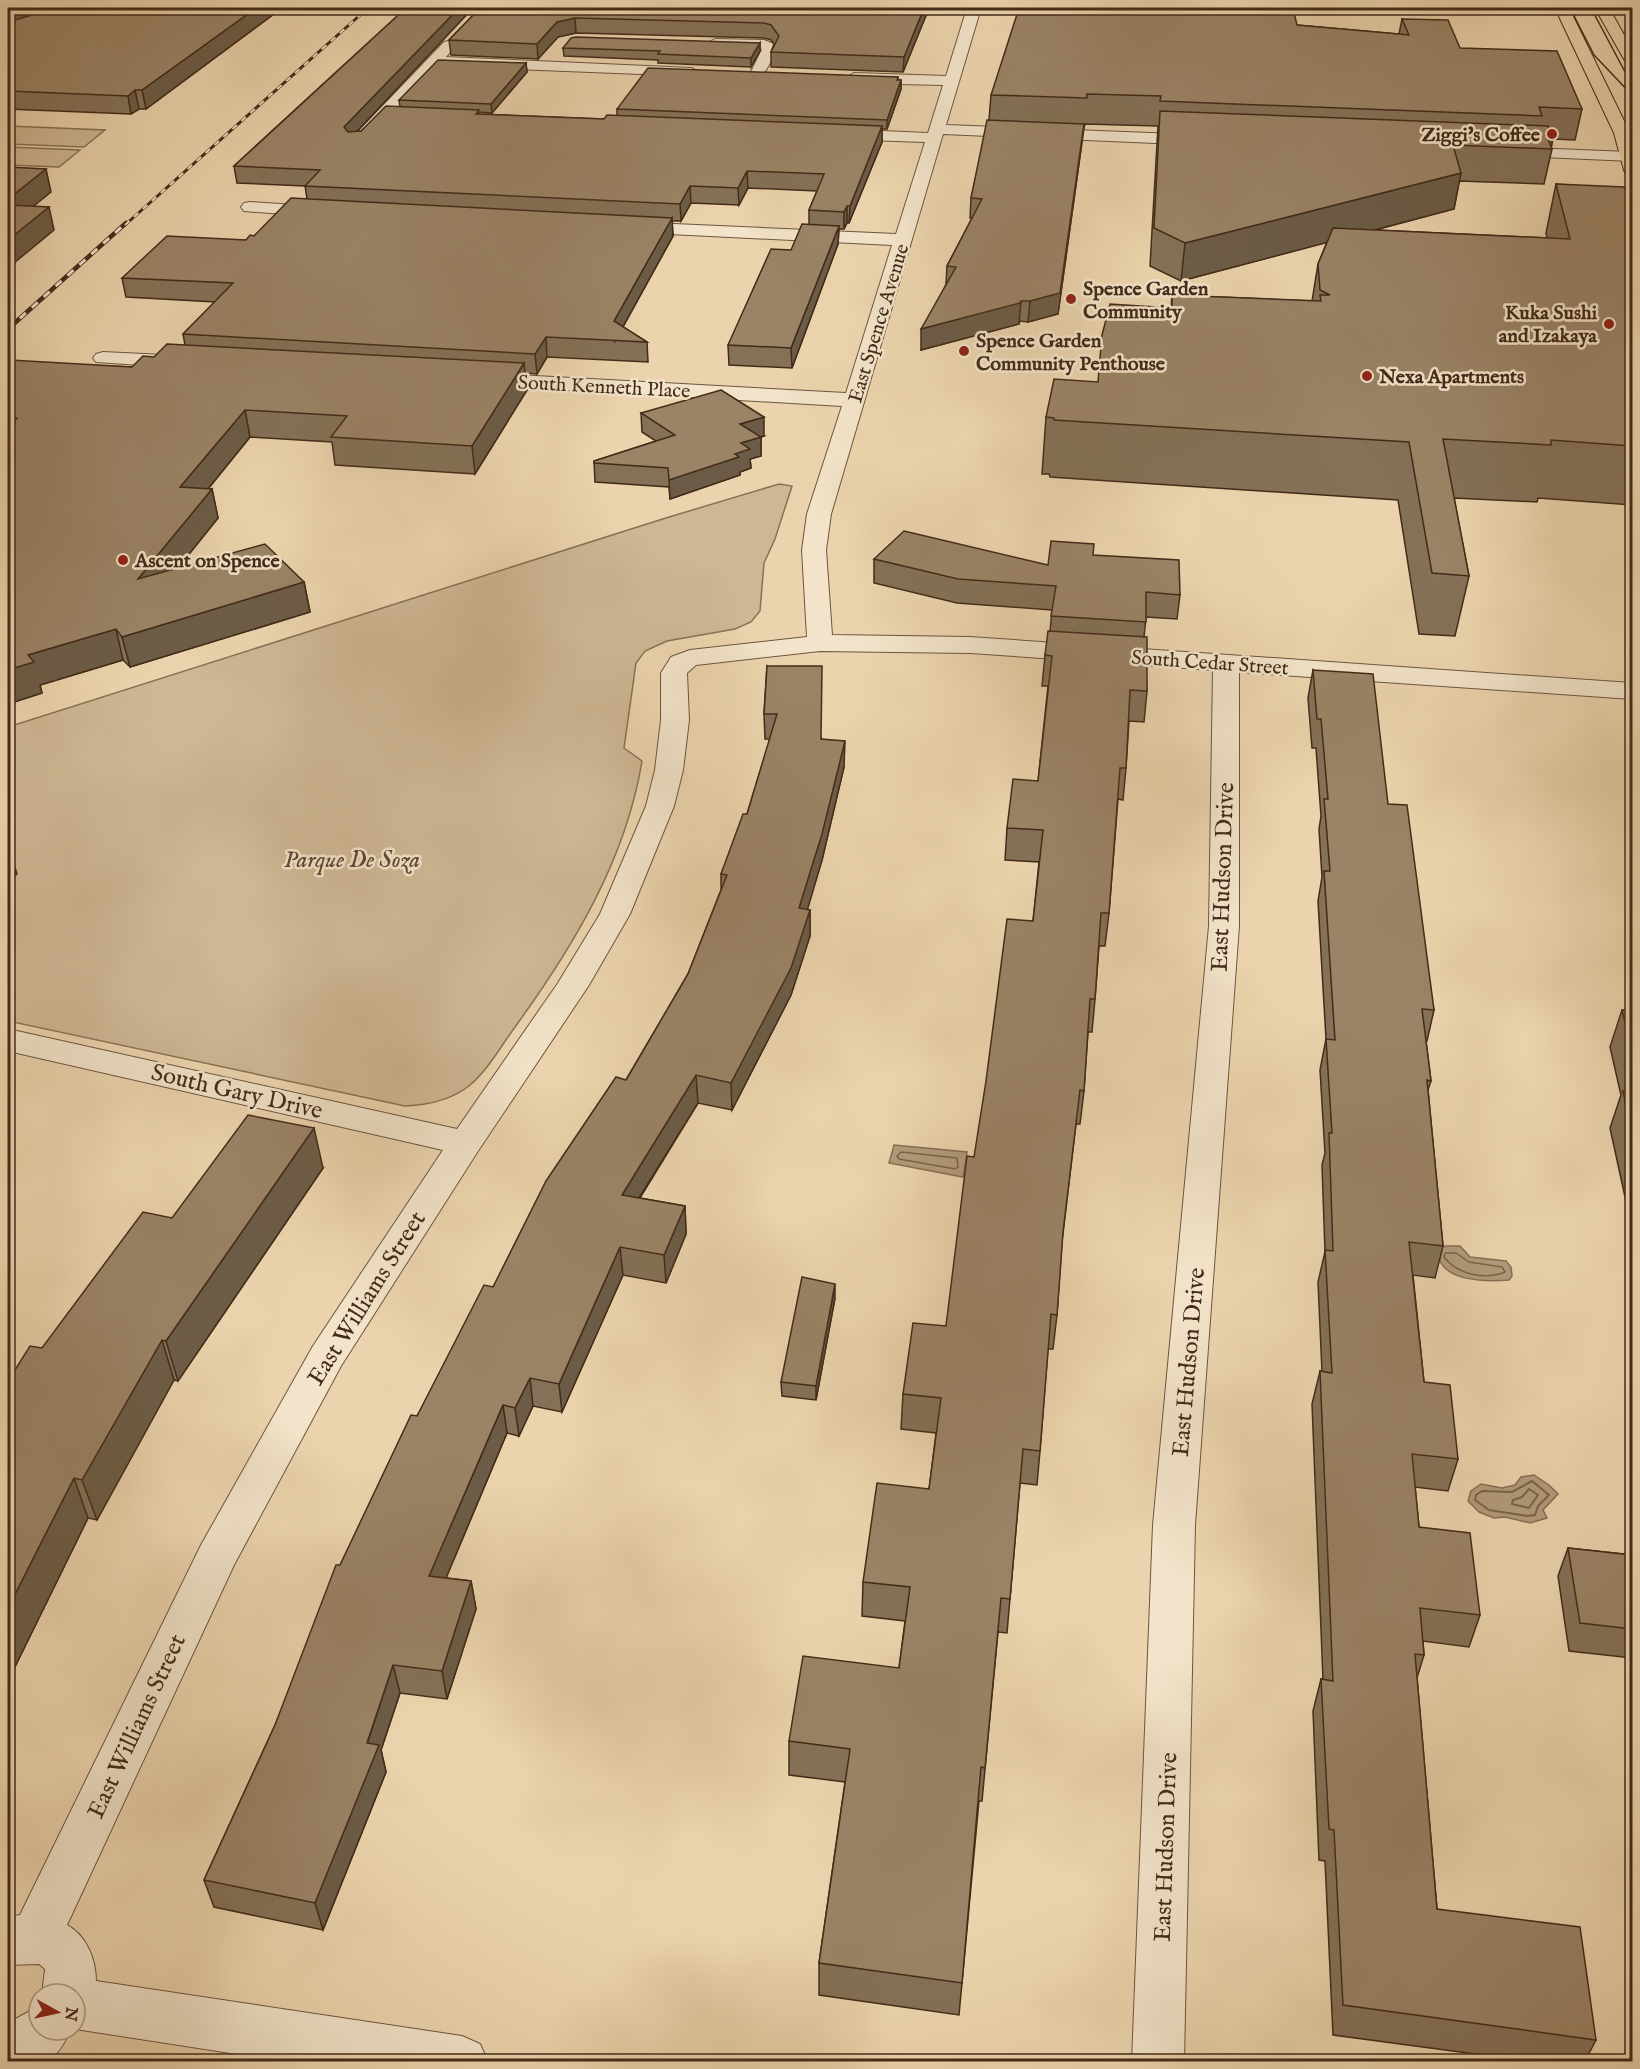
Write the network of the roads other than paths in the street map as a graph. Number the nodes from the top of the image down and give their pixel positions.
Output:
1 (974, 8) edge
2 (1602, 8) edge
3 (1565, 13) edge
4 (1599, 23) junction
5 (457, 38) edge
6 (696, 42) edge
7 (559, 50) dead end
8 (1632, 61) edge
9 (434, 62) junction
10 (546, 66) junction
11 (710, 72) edge
12 (777, 75) edge
13 (841, 77) edge
14 (951, 81) junction
15 (384, 115) junction
16 (402, 116) edge
17 (816, 133) edge
18 (936, 134) junction
19 (1219, 141) edge
20 (356, 143) edge
21 (1484, 152) edge
22 (1631, 164) edge
23 (250, 207) dead end
24 (344, 213) edge
25 (612, 226) edge
26 (903, 240) junction
27 (103, 358) dead end
28 (209, 364) edge
29 (468, 378) edge
30 (854, 400) junction
31 (820, 643) junction
32 (680, 663) joint
33 (1227, 663) junction
34 (1632, 691) edge
35 (8, 1040) edge
36 (466, 1143) junction
37 (21, 1940) edge
38 (70, 1982) edge
39 (87, 2005) edge
40 (27, 2042) edge
41 (8, 2049) edge
42 (462, 2061) edge
43 (1158, 2061) edge

1 - 14 street, East Spence Avenue
2 - 4 main road
3 - 4 main road
3 - 22 main road
4 - 8 main road
5 - 9 street
6 - 12 street
7 - 10 street
9 - 10 street
9 - 15 street
10 - 11 street
13 - 14 street
14 - 18 street, East Spence Avenue
15 - 16 street
15 - 20 street
17 - 18 street
18 - 19 street
18 - 26 street, East Spence Avenue
21 - 22 street
23 - 24 street
25 - 26 street
26 - 30 street, East Spence Avenue
27 - 28 street
29 - 30 street, South Kenneth Place
30 - 31 street, East Spence Avenue
31 - 32 street, South Cedar Street
31 - 33 street, South Cedar Street
32 - 36 street, East Williams Street
33 - 34 street, South Cedar Street
33 - 43 street, East Hudson Drive
35 - 36 street, South Gary Drive
36 - 37 street, East Williams Street
37 - 38 street
39 - 42 street
40 - 41 street

